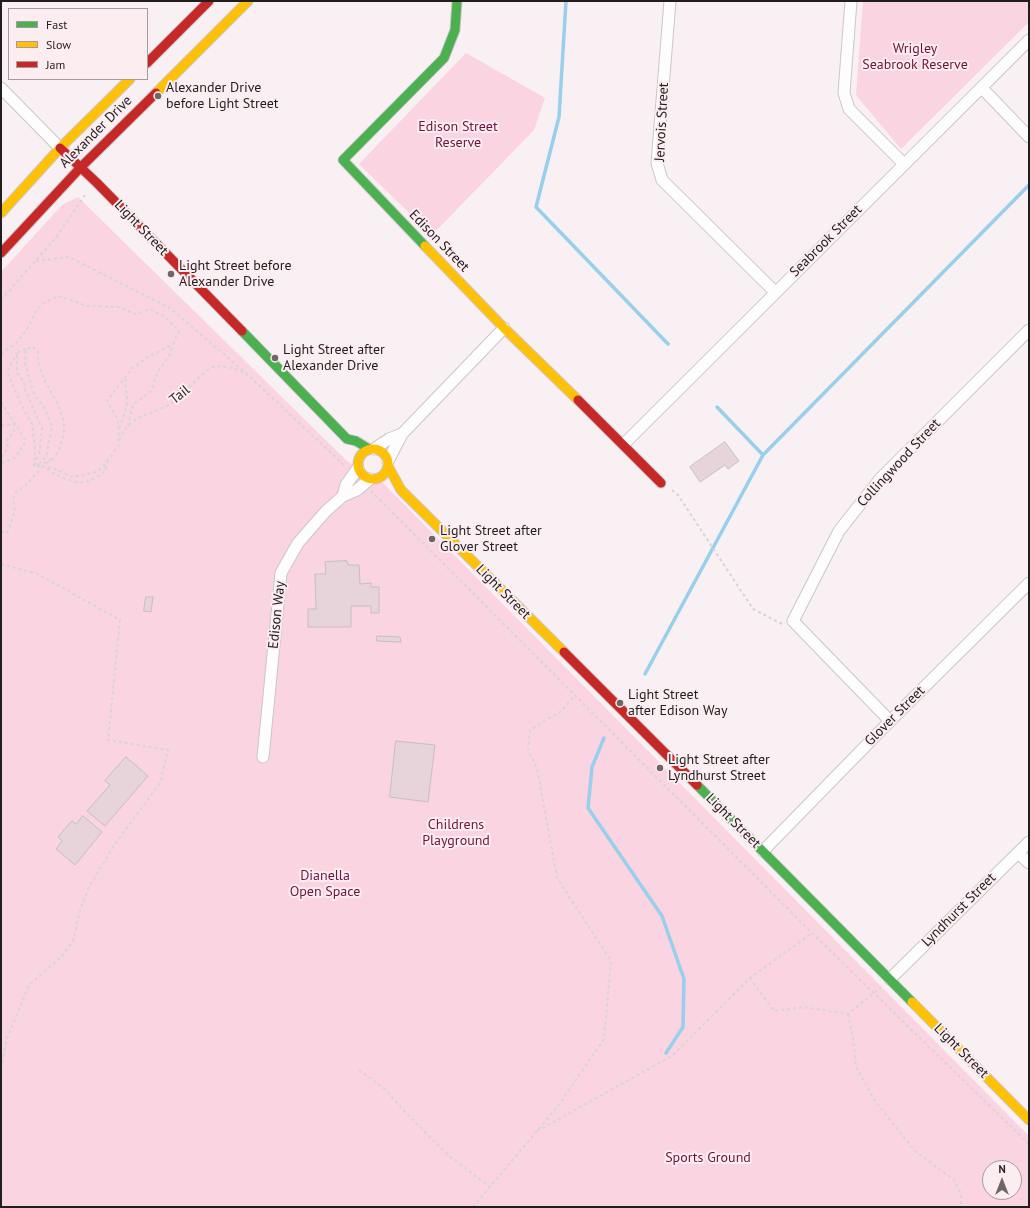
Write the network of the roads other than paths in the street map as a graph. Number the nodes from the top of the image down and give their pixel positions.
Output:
1 (210, 1) edge
2 (248, 1) edge
3 (457, 1) edge
4 (670, 1) edge
5 (851, 1) edge
6 (1029, 40) edge
7 (148, 61) edge
8 (129, 80) edge
9 (1, 88) edge
10 (982, 88) junction
11 (1029, 137) edge
12 (60, 148) junction
13 (903, 163) junction
14 (81, 167) junction
15 (1, 213) edge
16 (1, 253) edge
17 (775, 292) junction
18 (504, 328) junction
19 (1029, 330) edge
20 (402, 434) junction
21 (624, 444) junction
22 (349, 446) junction
23 (371, 449) junction
24 (388, 464) junction
25 (356, 468) junction
26 (371, 481) junction
27 (661, 483) road end
28 (401, 490) junction
29 (343, 496) junction
30 (1029, 583) edge
31 (890, 721) junction
32 (263, 757) dead end
33 (1029, 842) edge
34 (763, 851) junction
35 (1018, 853) junction
36 (1029, 863) edge
37 (890, 979) junction
38 (1029, 1120) edge

1 - 7 street
2 - 14 street, Alexander Drive
3 - 18 street, Edison Street
4 - 17 street, Jervois Street
5 - 13 street
6 - 10 street, Seabrook Street
8 - 12 street, Alexander Drive
9 - 12 street, Light Street
10 - 11 street
10 - 13 street, Seabrook Street
12 - 14 street, Light Street
12 - 15 street, Alexander Drive
13 - 17 street, Seabrook Street
14 - 16 street, Alexander Drive
14 - 22 street, Light Street
17 - 21 street, Seabrook Street
18 - 20 street
18 - 21 street, Edison Street
19 - 31 street, Collingwood Street
20 - 23 street
20 - 24 street
21 - 27 street, Edison Street
22 - 23 street, Light Street
22 - 25 street, Light Street
23 - 24 street
23 - 25 street
24 - 26 street
24 - 28 street, Light Street
25 - 26 street
25 - 29 street, Edison Way
26 - 28 street, Light Street
26 - 29 street, Edison Way
28 - 34 street, Light Street
29 - 32 street, Edison Way
30 - 31 street, Glover Street
31 - 34 street, Glover Street
33 - 35 street, Lyndhurst Street
34 - 37 street, Light Street
35 - 36 street
35 - 37 street, Lyndhurst Street
37 - 38 street, Light Street

